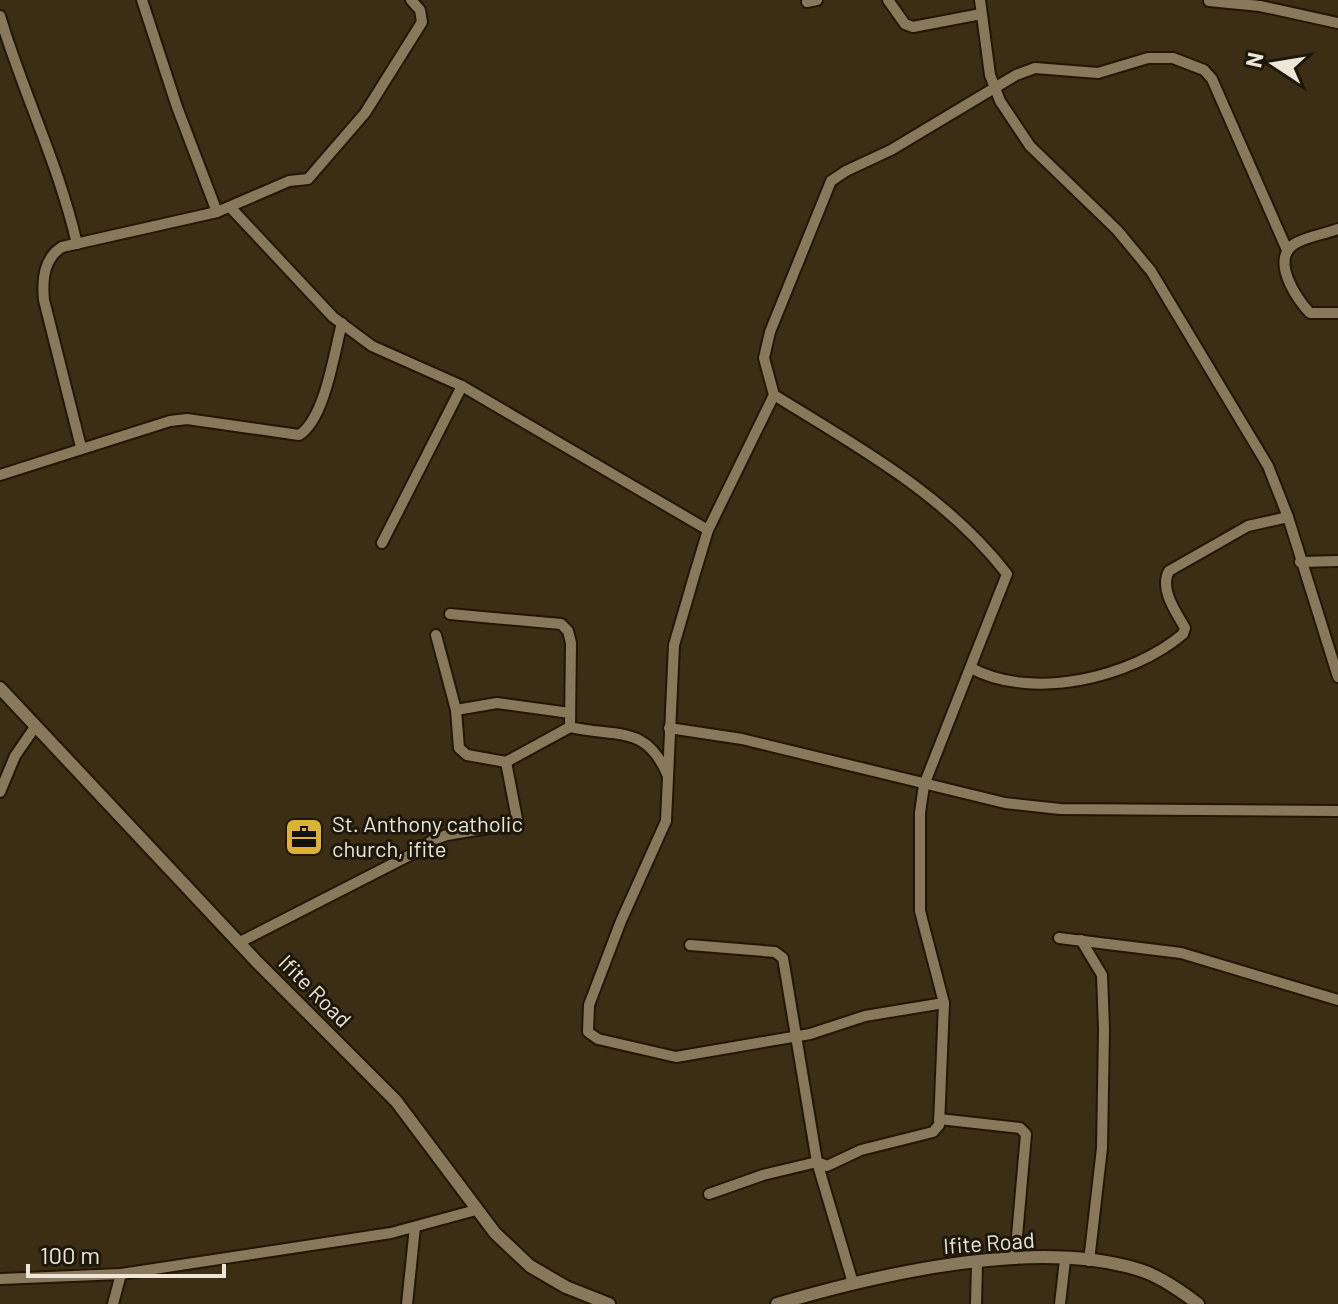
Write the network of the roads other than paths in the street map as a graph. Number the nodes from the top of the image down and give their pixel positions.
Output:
1 (142, 0) edge
2 (411, 0) edge
3 (888, 0) edge
4 (980, 0) edge
5 (1209, 1) edge
6 (981, 14) junction
7 (0, 16) edge
8 (1338, 23) edge
9 (996, 90) junction
10 (230, 207) junction
11 (217, 212) junction
12 (1338, 229) edge
13 (77, 244) junction
14 (1287, 250) junction
15 (1338, 313) edge
16 (342, 323) junction
17 (462, 386) junction
18 (774, 395) junction
19 (81, 447) junction
20 (0, 475) edge
21 (1288, 517) junction
22 (708, 530) junction
23 (382, 543) dead end
24 (1338, 561) edge
25 (1300, 562) junction
26 (450, 614) dead end
27 (436, 635) dead end
28 (971, 668) junction
29 (1338, 677) edge
30 (0, 688) edge
31 (456, 710) junction
32 (570, 713) junction
33 (35, 727) junction
34 (570, 727) junction
35 (669, 728) junction
36 (506, 762) junction
37 (670, 782) junction
38 (924, 785) junction
39 (0, 792) edge
40 (1338, 811) edge
41 (1059, 938) dead end
42 (1081, 940) junction
43 (238, 943) junction
44 (690, 945) dead end
45 (1338, 1000) edge
46 (944, 1003) junction
47 (798, 1035) junction
48 (939, 1119) junction
49 (817, 1162) junction
50 (709, 1194) dead end
51 (476, 1210) junction
52 (415, 1227) junction
53 (1015, 1259) junction
54 (1065, 1260) junction
55 (1089, 1261) junction
56 (977, 1263) junction
57 (121, 1274) junction
58 (0, 1279) edge
59 (853, 1283) junction
60 (575, 1290) junction
61 (810, 1299) edge
62 (113, 1304) edge
63 (407, 1304) edge
64 (571, 1304) edge
65 (609, 1304) edge
66 (777, 1304) edge
67 (976, 1304) edge
68 (1060, 1304) edge
69 (1198, 1304) edge

1 - 11 street
2 - 10 street
3 - 6 street
4 - 6 street
5 - 8 street
6 - 9 street
7 - 13 street
9 - 14 street
9 - 18 street
9 - 21 street
10 - 11 street
10 - 16 street
11 - 13 street
12 - 14 street
13 - 19 street
14 - 15 street
16 - 17 street
16 - 19 street
17 - 22 street
17 - 23 street
18 - 22 street
18 - 28 street
19 - 20 street
21 - 25 street
21 - 28 street
22 - 35 street
24 - 25 street
25 - 29 street
26 - 32 street
27 - 31 street
28 - 38 street
30 - 33 street, Ifite Road
31 - 32 street
31 - 36 street
32 - 34 street
33 - 39 street
33 - 43 street, Ifite Road
34 - 36 street
34 - 37 street
35 - 37 street
35 - 38 street
36 - 43 street
37 - 47 street
38 - 40 street
38 - 46 street
41 - 42 street
42 - 45 street
42 - 55 street
43 - 51 street, Ifite Road
44 - 47 street
46 - 47 street
46 - 48 street
47 - 49 street
48 - 49 street
48 - 53 street
49 - 50 street
49 - 59 street
51 - 52 street
51 - 60 street, Ifite Road
52 - 57 street
52 - 63 street
53 - 54 street, Ifite Road
53 - 56 street, Ifite Road
54 - 55 street, Ifite Road
54 - 68 street
55 - 69 street, Ifite Road
56 - 59 street, Ifite Road
56 - 67 street
57 - 58 street
57 - 62 street
59 - 61 street, Ifite Road
60 - 64 street
60 - 65 street, Ifite Road
61 - 66 street, Ifite Road

